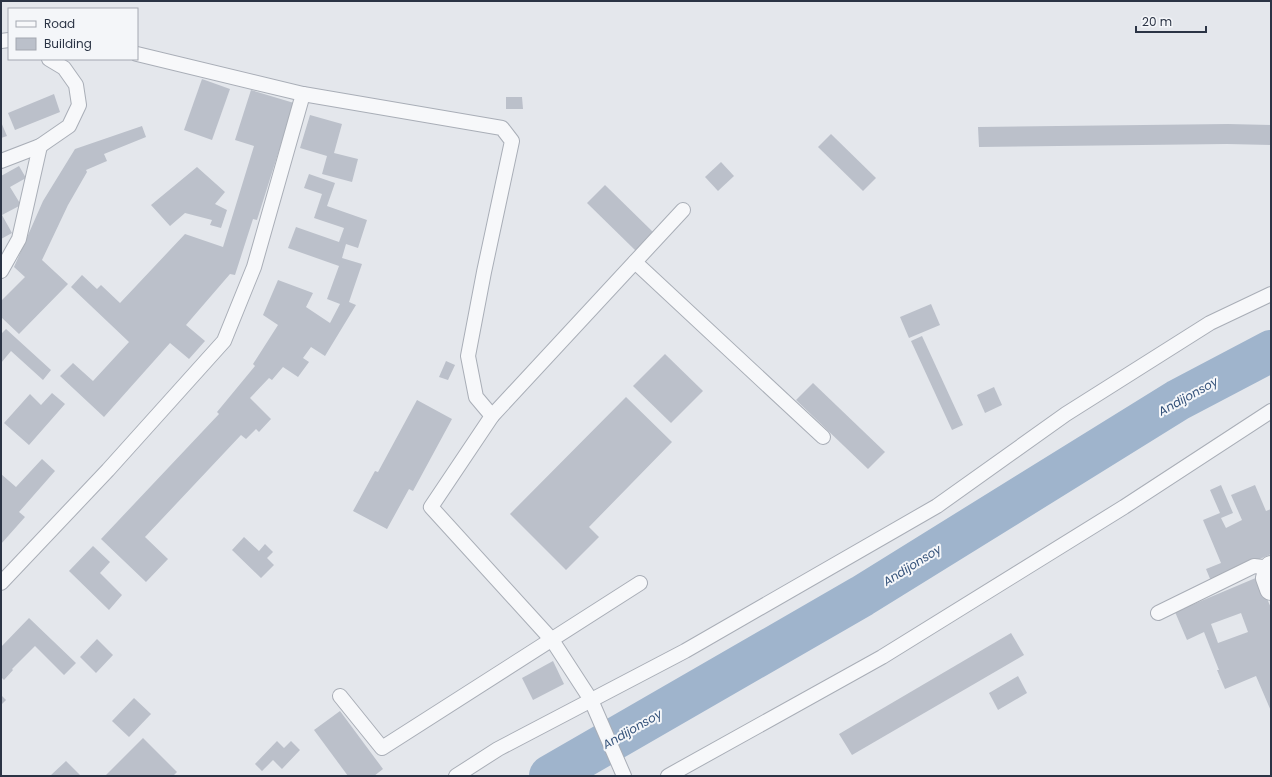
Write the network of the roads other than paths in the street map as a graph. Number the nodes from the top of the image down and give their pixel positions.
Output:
1 (138, 54) edge
2 (51, 60) edge
3 (303, 94) junction
4 (40, 146) junction
5 (1, 160) edge
6 (683, 210) dead end
7 (635, 262) junction
8 (1, 271) edge
9 (1271, 294) edge
10 (1271, 411) edge
11 (492, 416) junction
12 (822, 437) dead end
13 (1271, 568) edge
14 (1, 583) edge
15 (640, 583) dead end
16 (1271, 589) edge
17 (1158, 612) dead end
18 (552, 640) junction
19 (340, 696) dead end
20 (591, 700) junction
21 (456, 776) edge
22 (624, 776) edge
23 (668, 776) edge

1 - 3 lane
2 - 4 lane
3 - 11 lane
3 - 14 lane
4 - 5 lane
4 - 8 lane
6 - 7 lane
7 - 11 lane
7 - 12 lane
9 - 20 lane
10 - 23 lane
11 - 18 lane
13 - 16 street
13 - 17 lane
15 - 18 lane
18 - 19 lane
18 - 20 lane
20 - 21 lane
20 - 22 lane

